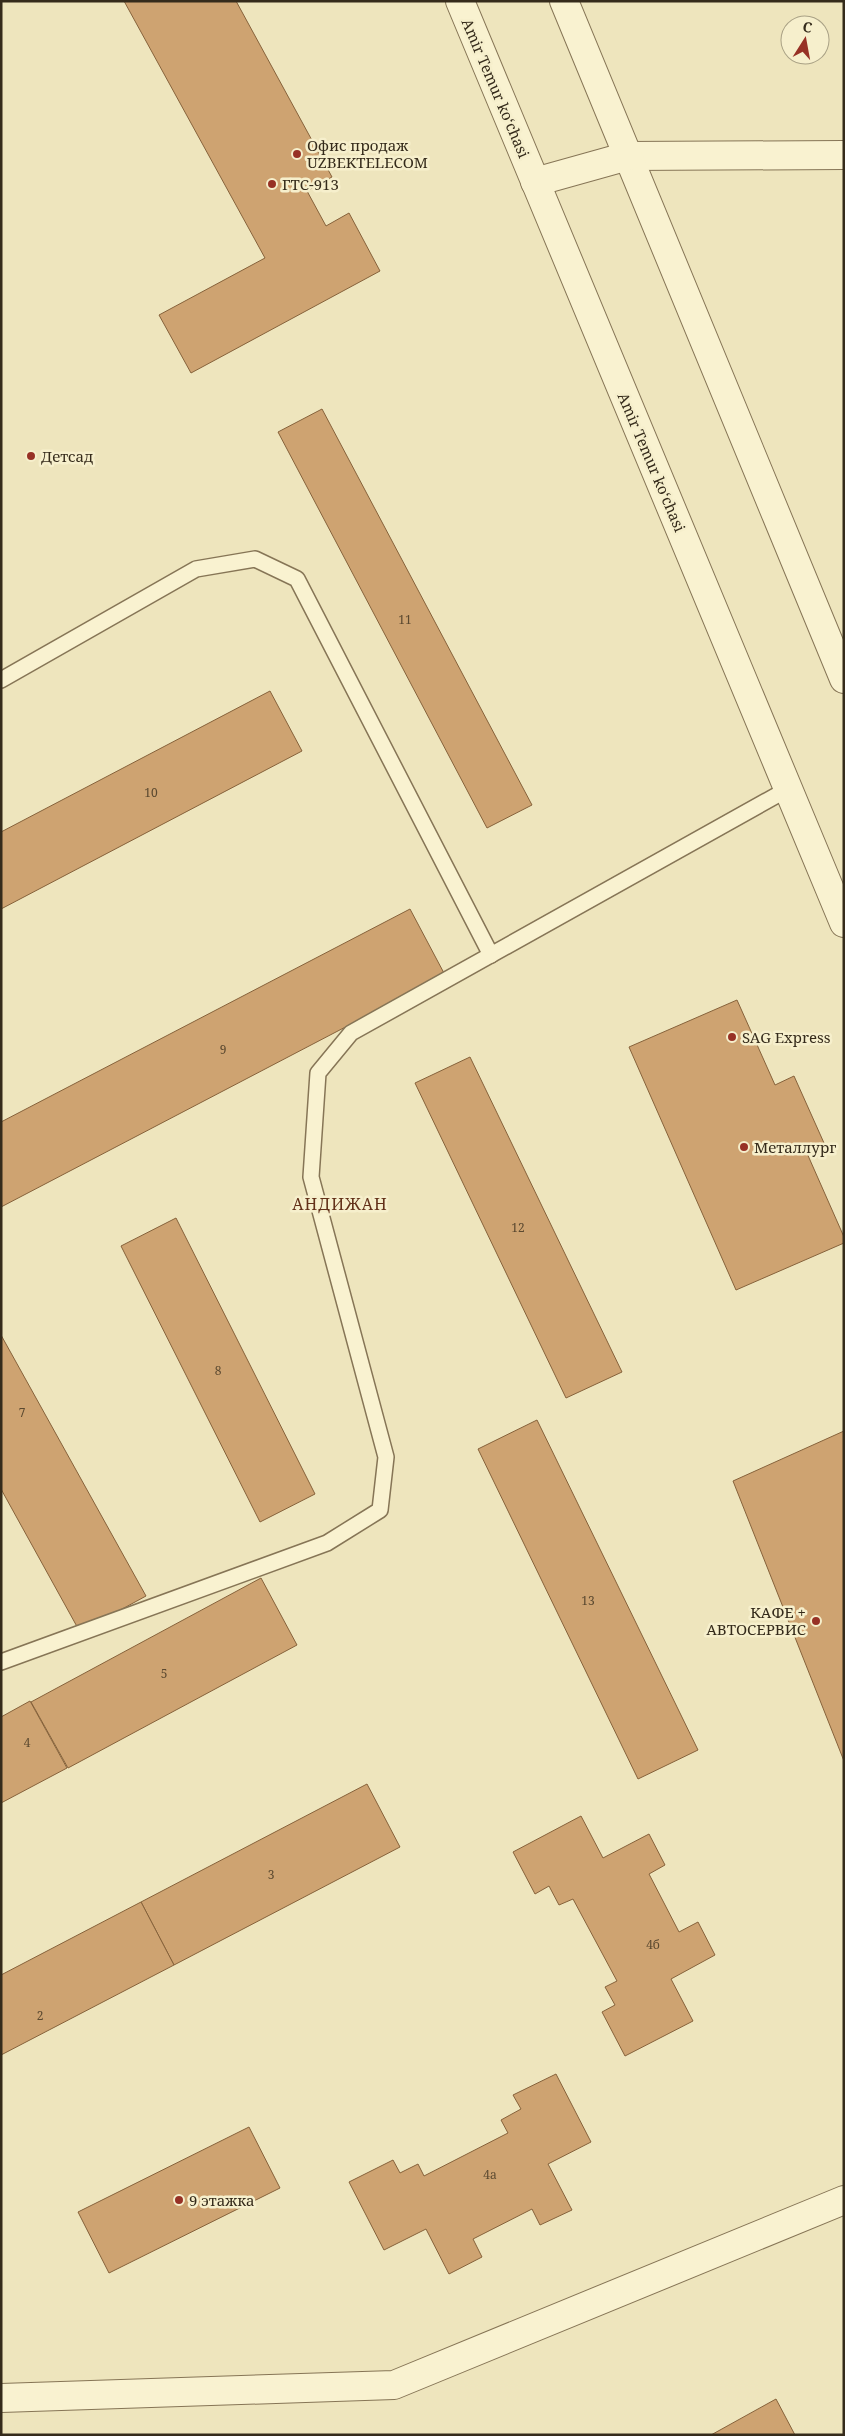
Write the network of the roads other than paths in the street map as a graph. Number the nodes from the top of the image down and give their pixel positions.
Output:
1 (460, 1) edge
2 (564, 1) edge
3 (844, 154) edge
4 (628, 156) junction
5 (535, 182) junction
6 (844, 679) edge
7 (1, 680) edge
8 (788, 789) junction
9 (844, 923) edge
10 (491, 955) junction
11 (1, 1662) edge
12 (844, 2200) edge
13 (1, 2398) edge

1 - 5 street, Amir Temur koʻchasi
2 - 4 street
3 - 4 street
4 - 5 street
4 - 6 street
5 - 8 street, Amir Temur koʻchasi
7 - 10 lane
8 - 9 street, Amir Temur koʻchasi
8 - 10 lane
10 - 11 lane
12 - 13 street

